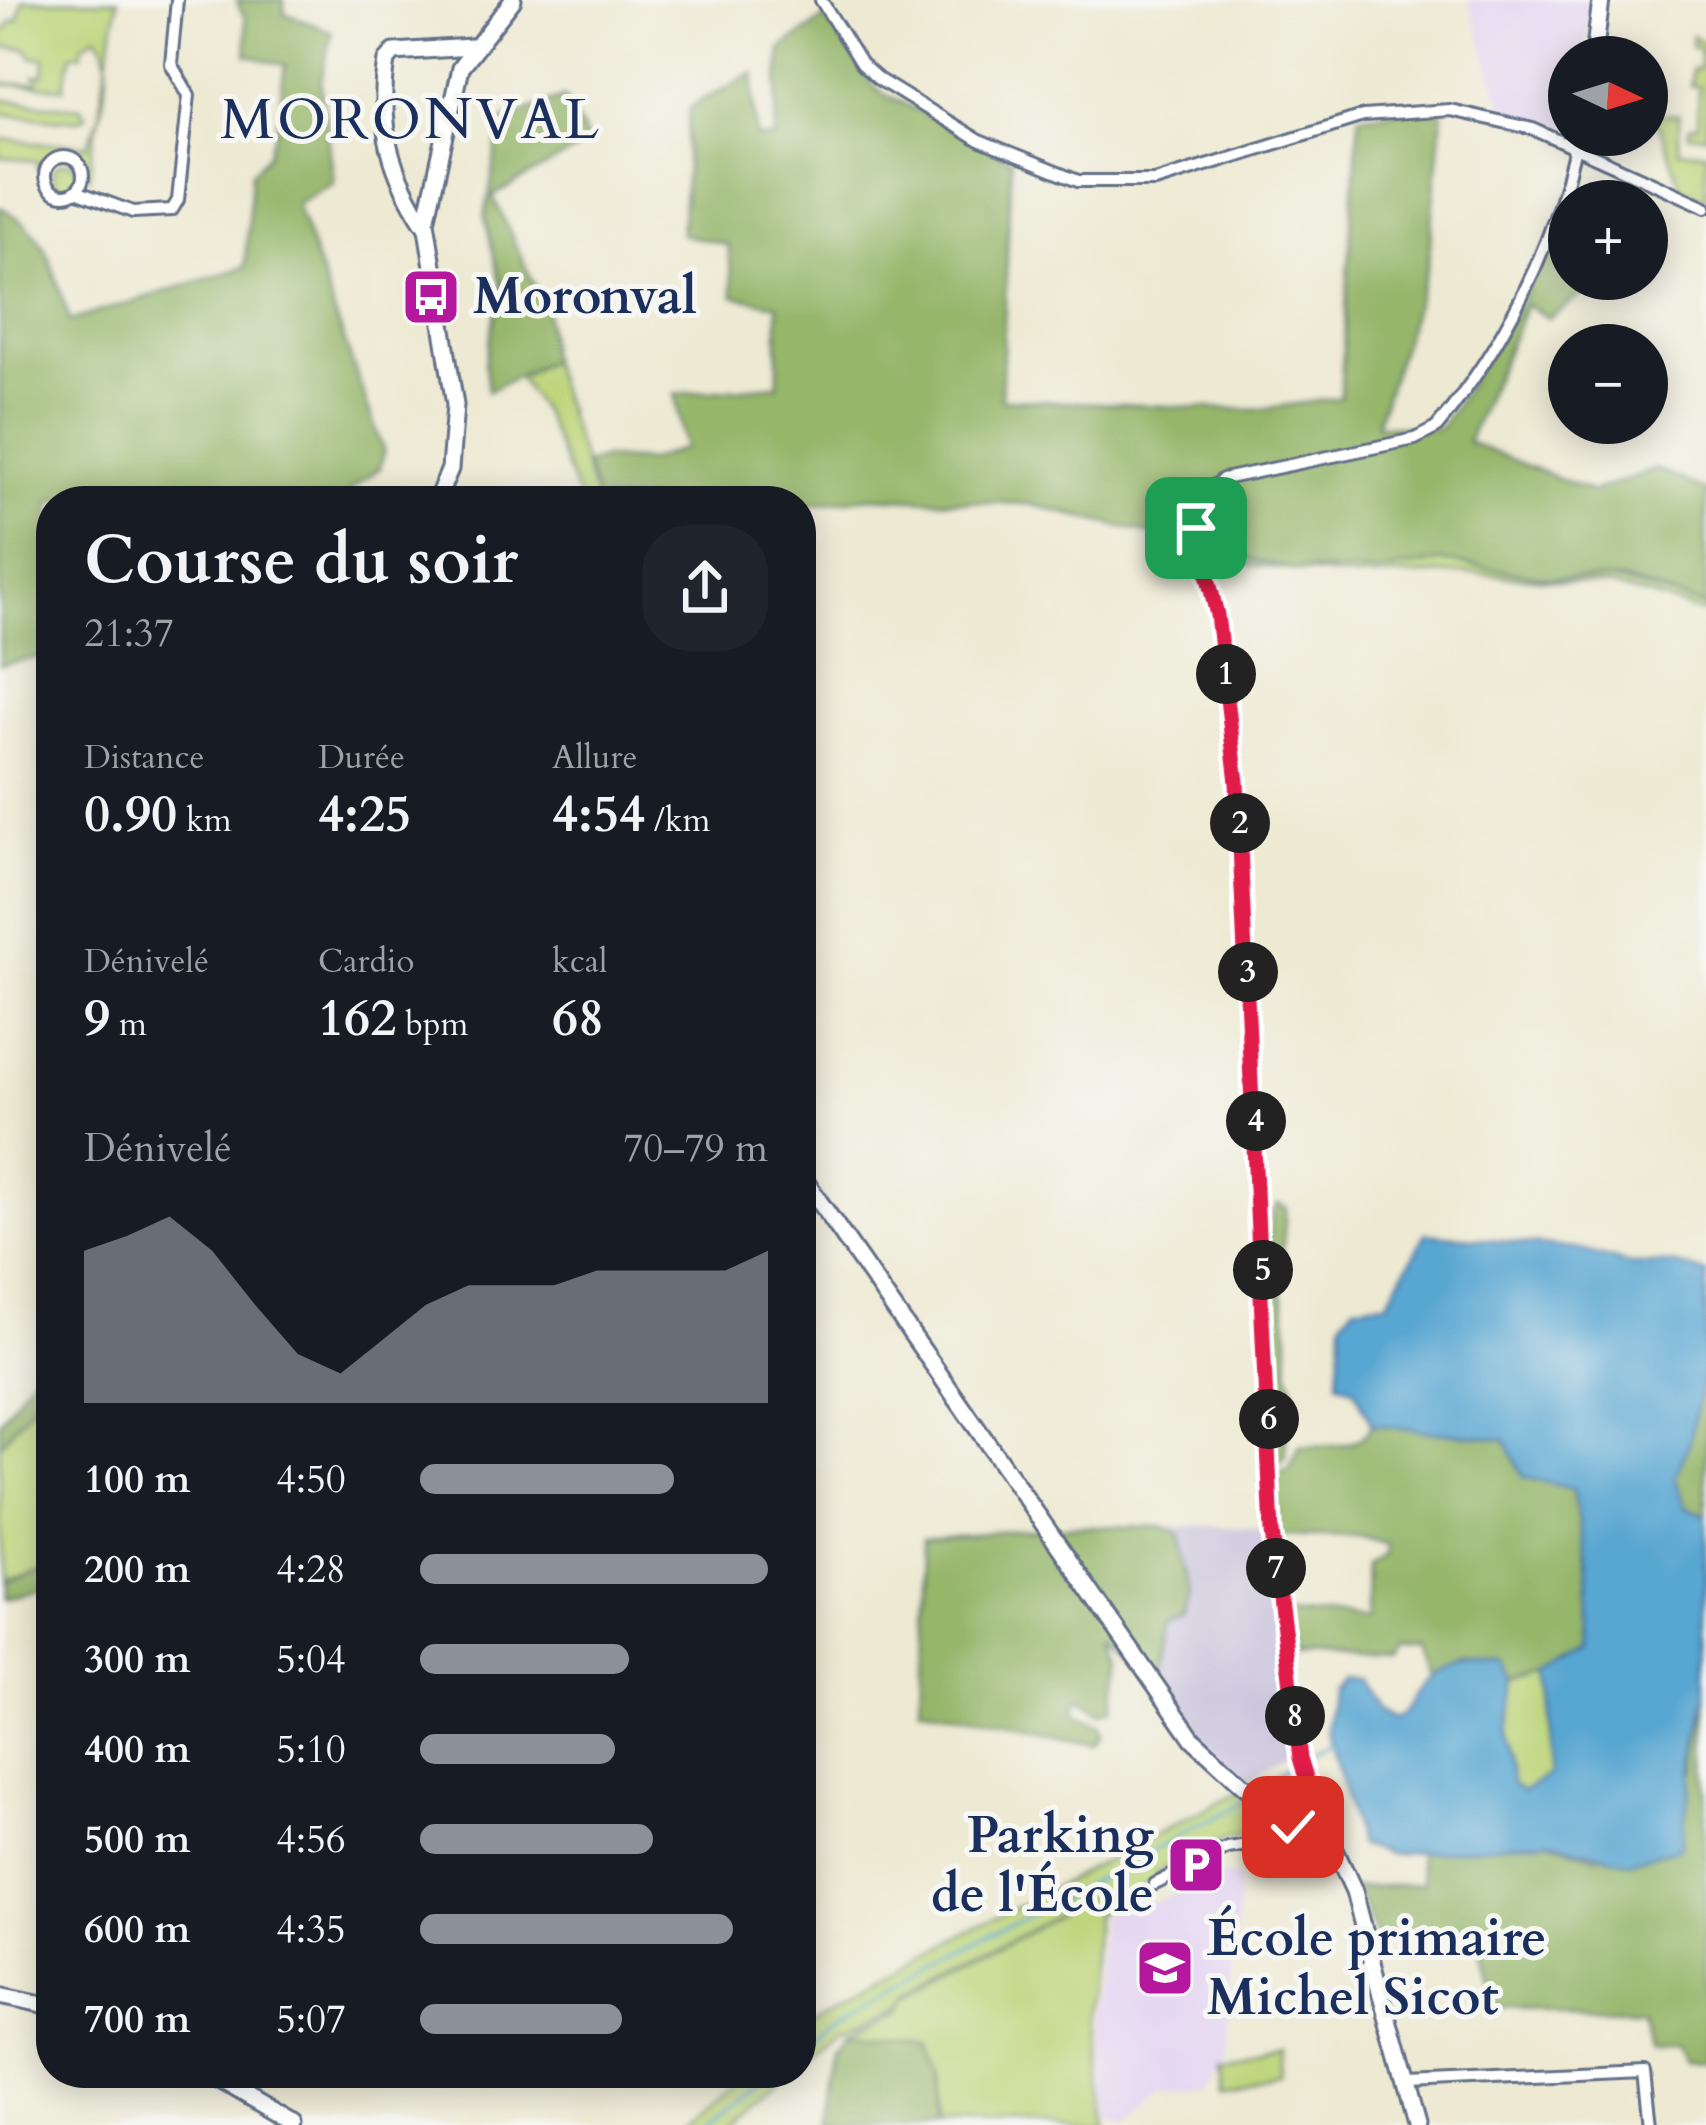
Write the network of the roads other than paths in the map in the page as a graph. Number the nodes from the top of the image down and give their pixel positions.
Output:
1 (177, 0) edge
2 (513, 0) edge
3 (821, 0) edge
4 (1601, 0) edge
5 (1597, 36) edge
6 (473, 46) junction
7 (1548, 133) edge
8 (1573, 156) edge
9 (1604, 156) edge
10 (76, 191) dead end
11 (1706, 207) edge
12 (426, 227) junction
13 (442, 486) edge
14 (1203, 495) dead end
15 (1197, 515) dead end
16 (816, 1198) edge
17 (1307, 1829) junction
18 (1156, 1884) dead end
19 (0, 1995) edge
20 (36, 2003) edge
21 (1407, 2083) junction
22 (229, 2088) edge
23 (294, 2125) edge
24 (1418, 2125) edge
25 (1651, 2125) edge

1 - 10 street
2 - 6 street
3 - 7 street
4 - 5 street
6 - 12 street
6 - 12 street
8 - 14 street
9 - 11 street
12 - 13 street
15 - 17 street
16 - 17 street
17 - 18 street
17 - 21 street
19 - 20 street
21 - 24 street
21 - 25 street
22 - 23 street

